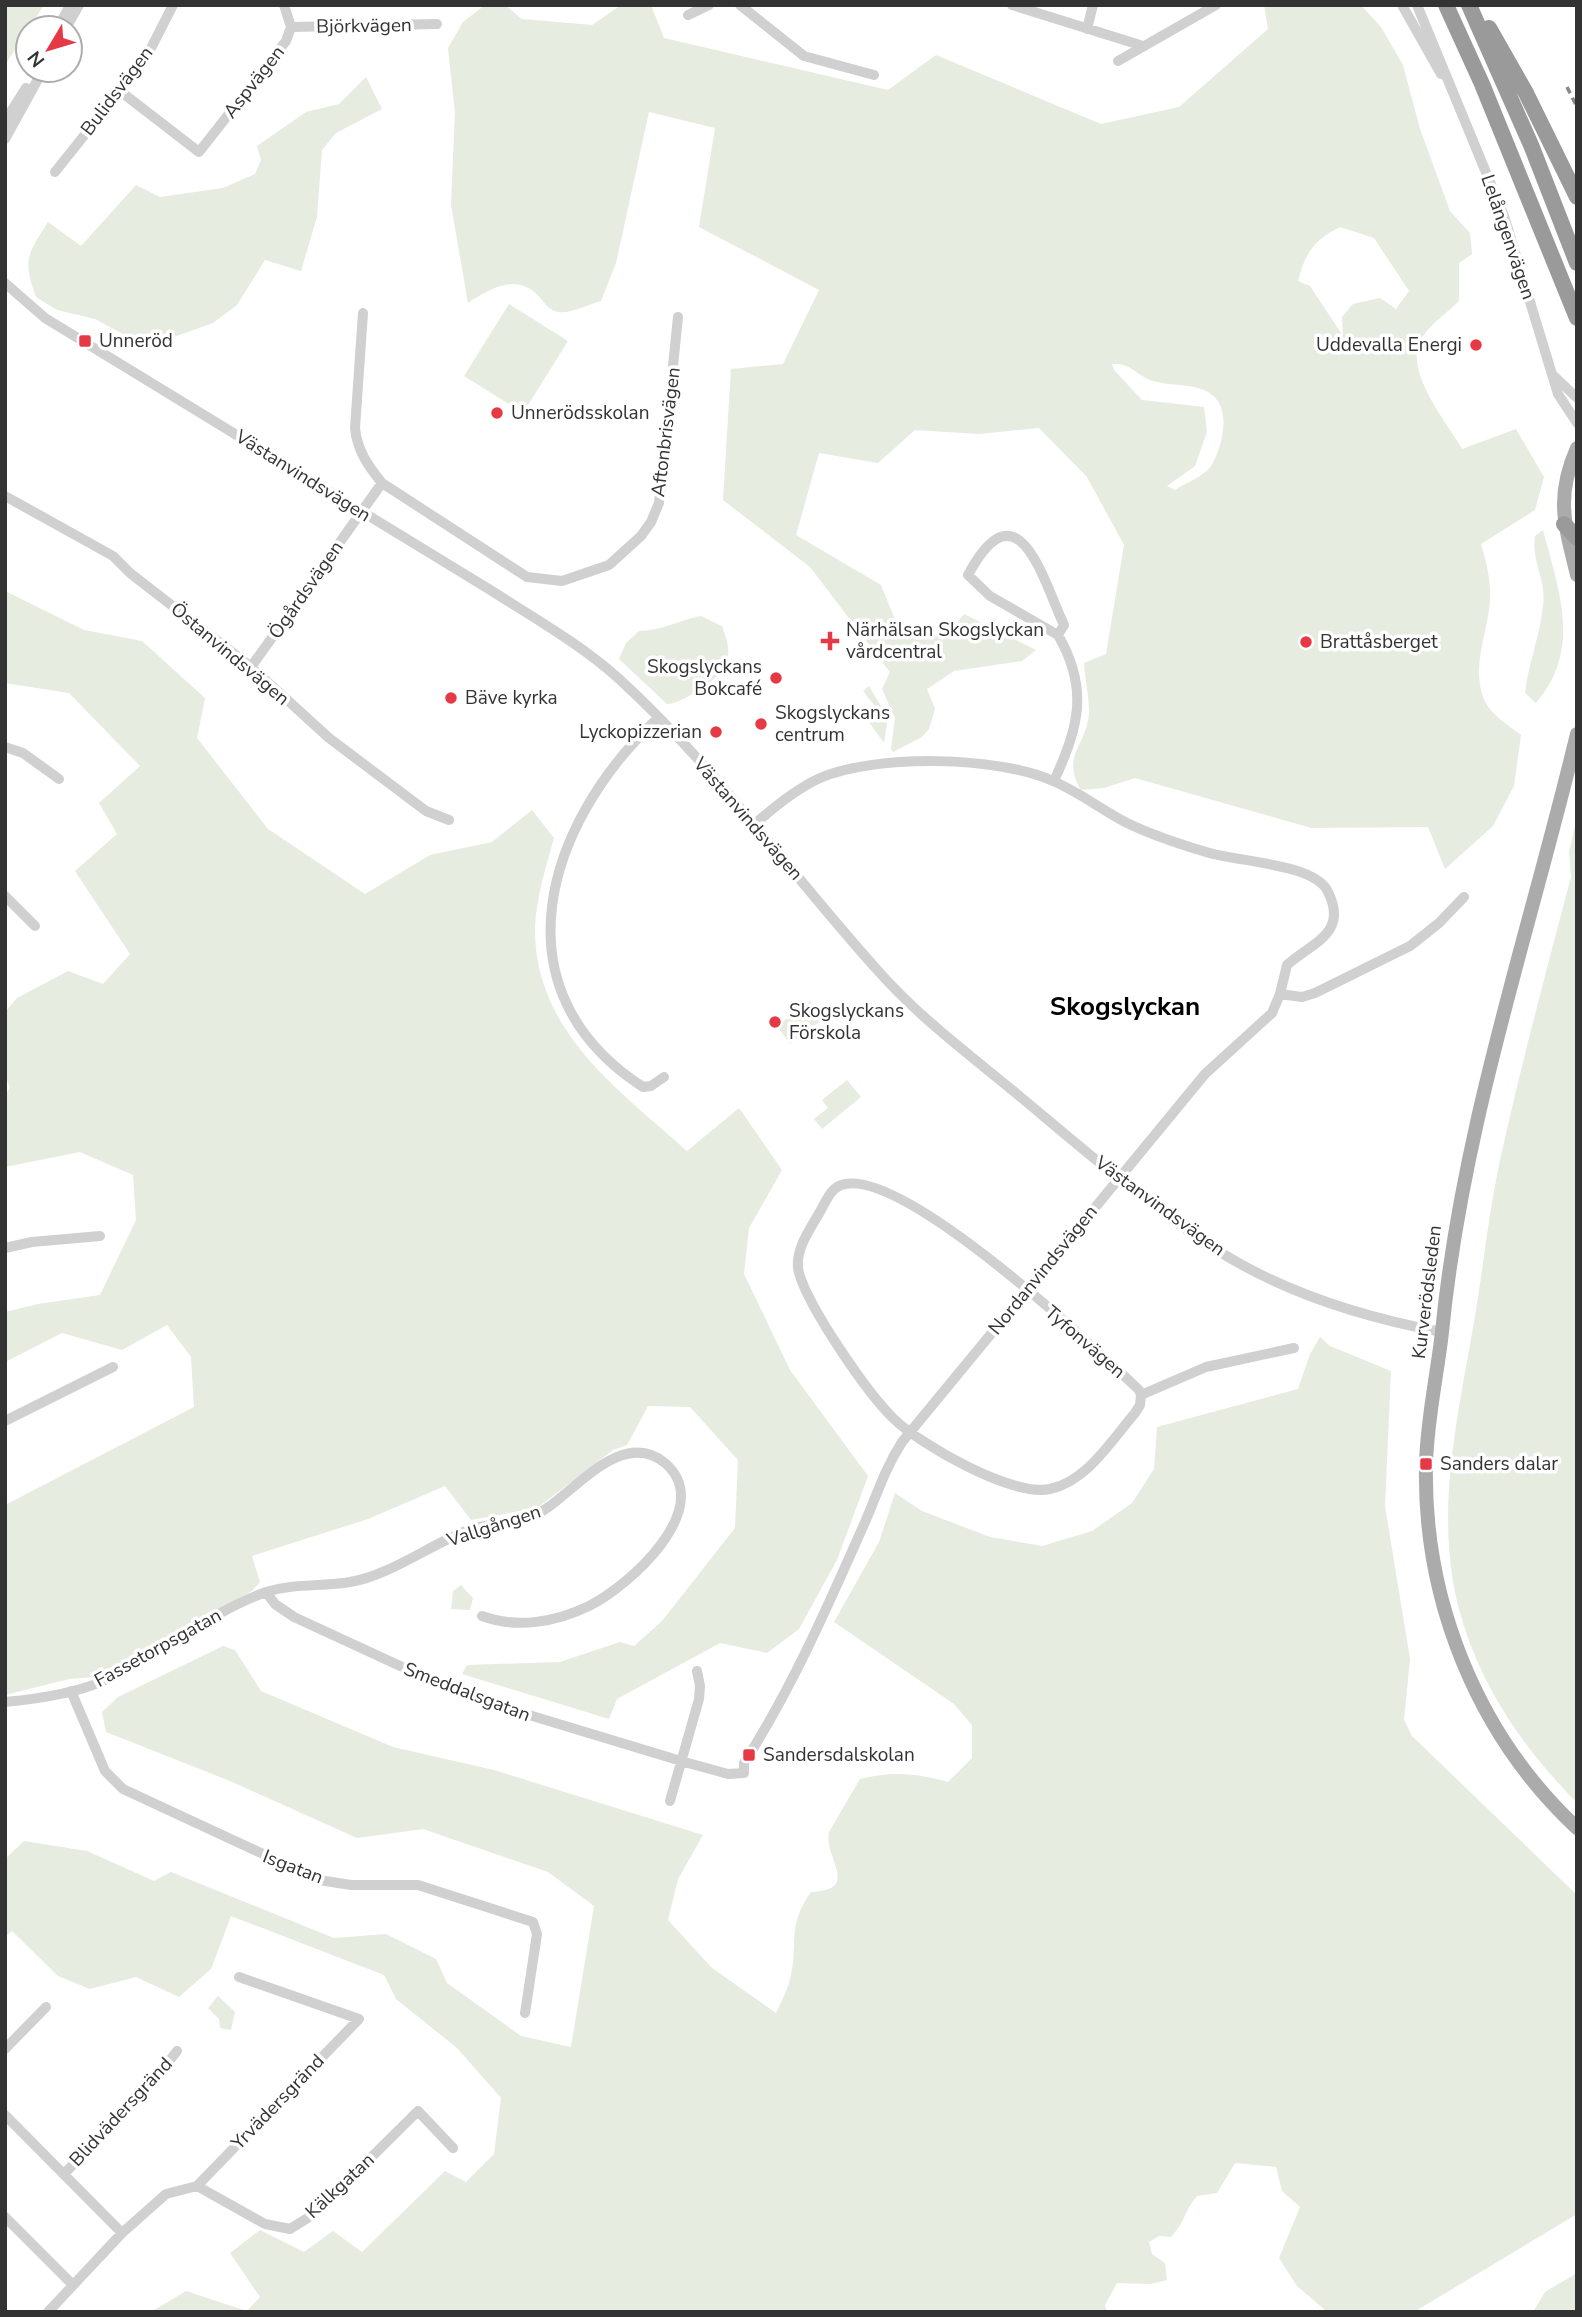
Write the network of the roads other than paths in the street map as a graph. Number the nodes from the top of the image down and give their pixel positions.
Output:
1 (173, 5) edge
2 (285, 5) edge
3 (709, 5) edge
4 (740, 5) edge
5 (1012, 5) edge
6 (1093, 5) edge
7 (1216, 5) edge
8 (1402, 5) edge
9 (1417, 5) edge
10 (1446, 5) edge
11 (1472, 5) edge
12 (688, 15) dead end
13 (437, 24) dead end
14 (291, 27) junction
15 (1087, 29) junction
16 (1140, 45) junction
17 (1118, 61) dead end
18 (874, 75) dead end
19 (27, 84) edge
20 (35, 84) edge
21 (120, 91) junction
22 (1458, 104) junction
23 (5, 121) edge
24 (5, 139) edge
25 (55, 172) dead end
26 (1577, 197) edge
27 (1577, 263) edge
28 (5, 283) edge
29 (363, 313) dead end
30 (678, 317) dead end
31 (1577, 318) edge
32 (1551, 373) junction
33 (1577, 398) edge
34 (1577, 423) edge
35 (1577, 448) edge
36 (382, 482) junction
37 (5, 496) edge
38 (362, 512) junction
39 (1564, 524) junction
40 (1577, 538) edge
41 (1577, 575) edge
42 (1058, 635) junction
43 (251, 667) junction
44 (657, 719) junction
45 (1577, 734) edge
46 (5, 747) edge
47 (60, 779) dead end
48 (1054, 781) junction
49 (449, 820) dead end
50 (755, 824) junction
51 (5, 896) edge
52 (1464, 897) dead end
53 (35, 926) dead end
54 (1280, 994) junction
55 (664, 1077) dead end
56 (1118, 1177) junction
57 (100, 1236) dead end
58 (5, 1248) edge
59 (1026, 1291) junction
60 (1442, 1332) junction
61 (1294, 1348) dead end
62 (113, 1367) dead end
63 (1141, 1395) junction
64 (5, 1421) edge
65 (911, 1433) junction
66 (266, 1592) junction
67 (482, 1616) dead end
68 (696, 1671) dead end
69 (71, 1691) junction
70 (5, 1702) edge
71 (681, 1761) junction
72 (744, 1768) joint
73 (670, 1801) dead end
74 (1577, 1828) edge
75 (239, 1977) dead end
76 (47, 2007) dead end
77 (525, 2013) dead end
78 (5, 2049) edge
79 (177, 2051) dead end
80 (5, 2115) edge
81 (453, 2148) dead end
82 (65, 2173) junction
83 (197, 2186) junction
84 (5, 2217) edge
85 (122, 2233) junction
86 (73, 2284) junction
87 (48, 2312) edge

1 - 21 street, Bulidsvägen
2 - 14 street, Aspvägen
3 - 12 street
4 - 18 street
5 - 15 street
6 - 15 street
7 - 16 street
8 - 22 street, Lelångenvägen
9 - 22 street, Lelångenvägen
10 - 31 highway
11 - 26 highway
11 - 27 highway
13 - 14 street, Björkvägen
14 - 21 street, Aspvägen
15 - 16 street
16 - 17 street
19 - 23 street
20 - 24 street
21 - 25 street, Bulidsvägen
22 - 32 street, Lelångenvägen
28 - 38 street, Västanvindsvägen
29 - 36 street, Aftonbrisvägen
30 - 36 street, Aftonbrisvägen
32 - 33 street
32 - 34 street, Lelångenvägen
35 - 39 main road
36 - 38 street, Ögårdsvägen
37 - 43 street, Östanvindsvägen
38 - 43 street, Ögårdsvägen
38 - 44 street, Västanvindsvägen
39 - 40 highway
39 - 41 main road
42 - 42 street
42 - 48 street
43 - 49 street, Östanvindsvägen
44 - 50 street, Västanvindsvägen
44 - 55 street
45 - 60 main road, Kurverödsleden
46 - 47 street
48 - 50 street, Nordanvindsvägen
48 - 54 street, Nordanvindsvägen
50 - 56 street, Västanvindsvägen
51 - 53 street
52 - 54 street
54 - 56 street, Nordanvindsvägen
56 - 59 street, Nordanvindsvägen
56 - 60 street, Västanvindsvägen
57 - 58 street
59 - 63 street, Tyfonvägen
59 - 65 street, Nordanvindsvägen
59 - 65 street, Tyfonvägen
60 - 74 main road, Kurverödsleden
61 - 63 street
62 - 64 street
63 - 65 street, Tyfonvägen
65 - 72 street, Nordanvindsvägen
66 - 67 street, Vallgången
66 - 69 street, Fassetorpsgatan
66 - 71 street, Smeddalsgatan
68 - 71 street
69 - 70 street, Fassetorpsgatan
69 - 77 street, Isgatan
71 - 72 street, Smeddalsgatan
71 - 73 street
75 - 83 street, Yrvädersgränd
76 - 78 street
79 - 82 street, Blidvädersgränd
80 - 82 street
81 - 83 street, Kälkgatan
82 - 85 street
83 - 85 street
84 - 86 street
85 - 86 street
86 - 87 street

